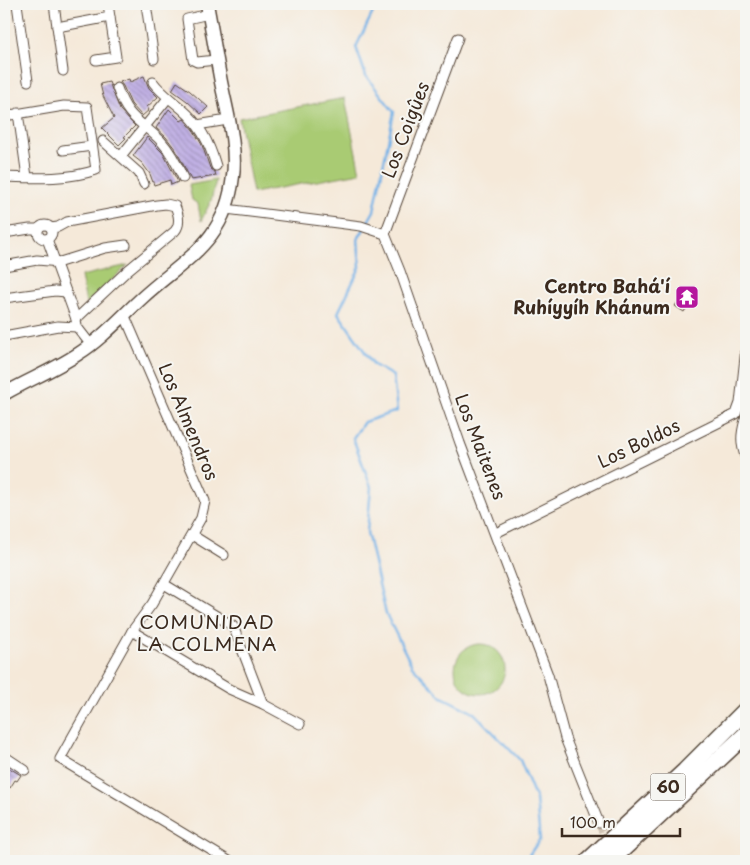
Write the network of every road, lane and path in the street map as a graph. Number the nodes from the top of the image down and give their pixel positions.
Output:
1 (16, 4) edge
2 (54, 4) edge
3 (108, 4) edge
4 (146, 4) edge
5 (208, 9) edge
6 (110, 18) junction
7 (57, 27) junction
8 (458, 38) dead end
9 (154, 59) dead end
10 (96, 60) dead end
11 (216, 60) junction
12 (63, 71) dead end
13 (28, 81) dead end
14 (153, 82) dead end
15 (117, 88) dead end
16 (168, 98) junction
17 (18, 113) junction
18 (4, 116) edge
19 (228, 120) junction
20 (197, 125) junction
21 (144, 127) junction
22 (103, 141) dead end
23 (92, 146) junction
24 (63, 150) dead end
25 (121, 156) junction
26 (216, 166) dead end
27 (4, 177) edge
28 (27, 177) junction
29 (183, 178) dead end
30 (144, 184) dead end
31 (226, 209) junction
32 (51, 228) junction
33 (38, 230) junction
34 (4, 233) edge
35 (385, 234) junction
36 (47, 239) junction
37 (126, 245) dead end
38 (55, 262) junction
39 (4, 266) edge
40 (66, 292) junction
41 (4, 298) edge
42 (124, 314) junction
43 (76, 323) junction
44 (4, 336) edge
45 (91, 345) junction
46 (746, 348) edge
47 (4, 394) edge
48 (736, 414) junction
49 (746, 420) edge
50 (746, 458) edge
51 (496, 533) junction
52 (192, 535) junction
53 (224, 555) dead end
54 (164, 584) junction
55 (132, 631) junction
56 (263, 704) junction
57 (746, 710) edge
58 (300, 724) dead end
59 (746, 734) edge
60 (4, 756) edge
61 (25, 770) dead end
62 (599, 823) tunnel mouth
63 (230, 861) edge
64 (588, 861) edge
65 (610, 861) edge

1 - 13 street
2 - 7 street
3 - 6 street
4 - 9 street
5 - 11 main road
5 - 11 street
6 - 7 street
6 - 10 street
7 - 12 street
8 - 35 street, Los Coigûes
11 - 19 main road
14 - 16 street
15 - 21 street
16 - 20 street
16 - 21 street
17 - 18 street
17 - 23 street
17 - 28 street
19 - 20 street
19 - 31 main road
20 - 26 street
21 - 25 street
21 - 29 street
22 - 25 street
23 - 24 street
23 - 28 street
25 - 30 street
27 - 28 street
31 - 35 street
31 - 42 main road
32 - 33 street
32 - 36 street
32 - 43 street
33 - 34 street
33 - 36 street
35 - 51 street, Los Maitenes
36 - 38 street
37 - 38 street
38 - 39 street
38 - 40 street
40 - 41 street
40 - 43 street
42 - 45 main road
42 - 52 street, Los Almendros
43 - 44 street
43 - 45 street
45 - 47 main road
46 - 48 street
48 - 49 street
48 - 51 street, Los Boldos
49 - 50 street
51 - 62 street, Los Maitenes
52 - 53 street
52 - 54 street, Los Almendros
54 - 55 street, Los Almendros
54 - 56 street
55 - 56 street
55 - 63 street, Los Almendros
56 - 58 street
57 - 64 highway, 60
59 - 65 highway, 60
60 - 61 street

